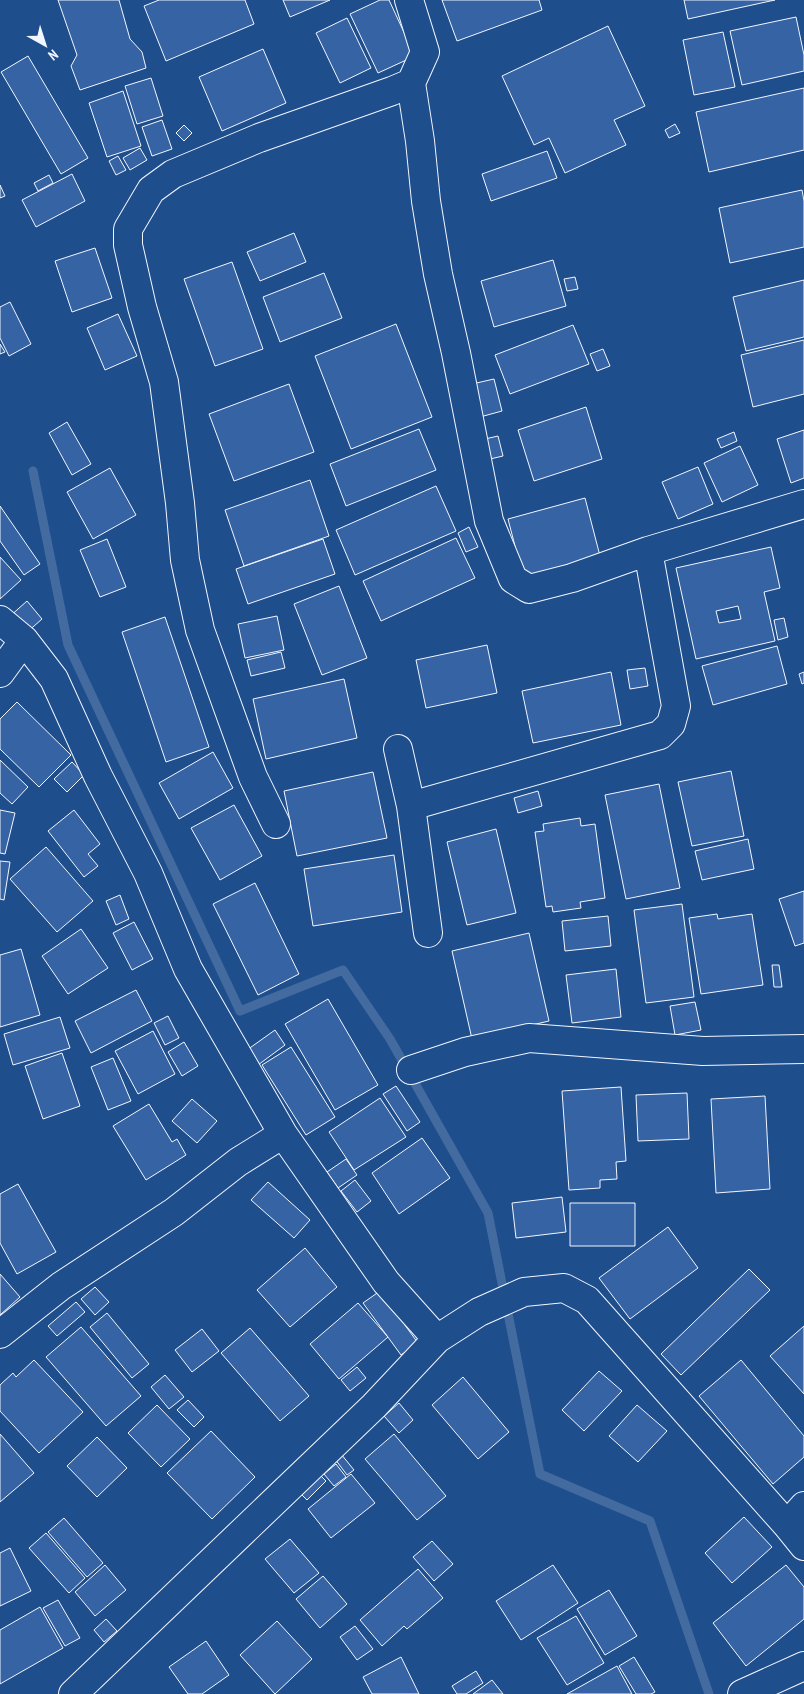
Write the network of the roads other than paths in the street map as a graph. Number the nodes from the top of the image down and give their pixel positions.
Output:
1 (409, 0) edge
2 (411, 82) junction
3 (804, 504) edge
4 (648, 551) junction
5 (0, 620) edge
6 (24, 640) junction
7 (0, 673) edge
8 (398, 749) dead end
9 (411, 806) junction
10 (276, 824) dead end
11 (428, 932) dead end
12 (804, 1049) edge
13 (411, 1070) dead end
14 (283, 1134) junction
15 (0, 1334) edge
16 (437, 1339) junction
17 (796, 1516) edge
18 (804, 1546) edge
19 (804, 1666) edge
20 (73, 1694) edge
21 (742, 1694) edge

1 - 2 street
2 - 4 street
2 - 10 street
3 - 4 street
4 - 9 street
5 - 6 street
6 - 7 street
6 - 14 street
8 - 9 street
9 - 11 street
12 - 13 street
14 - 15 street
14 - 16 street
16 - 17 street
16 - 20 street
17 - 18 street
19 - 21 street

